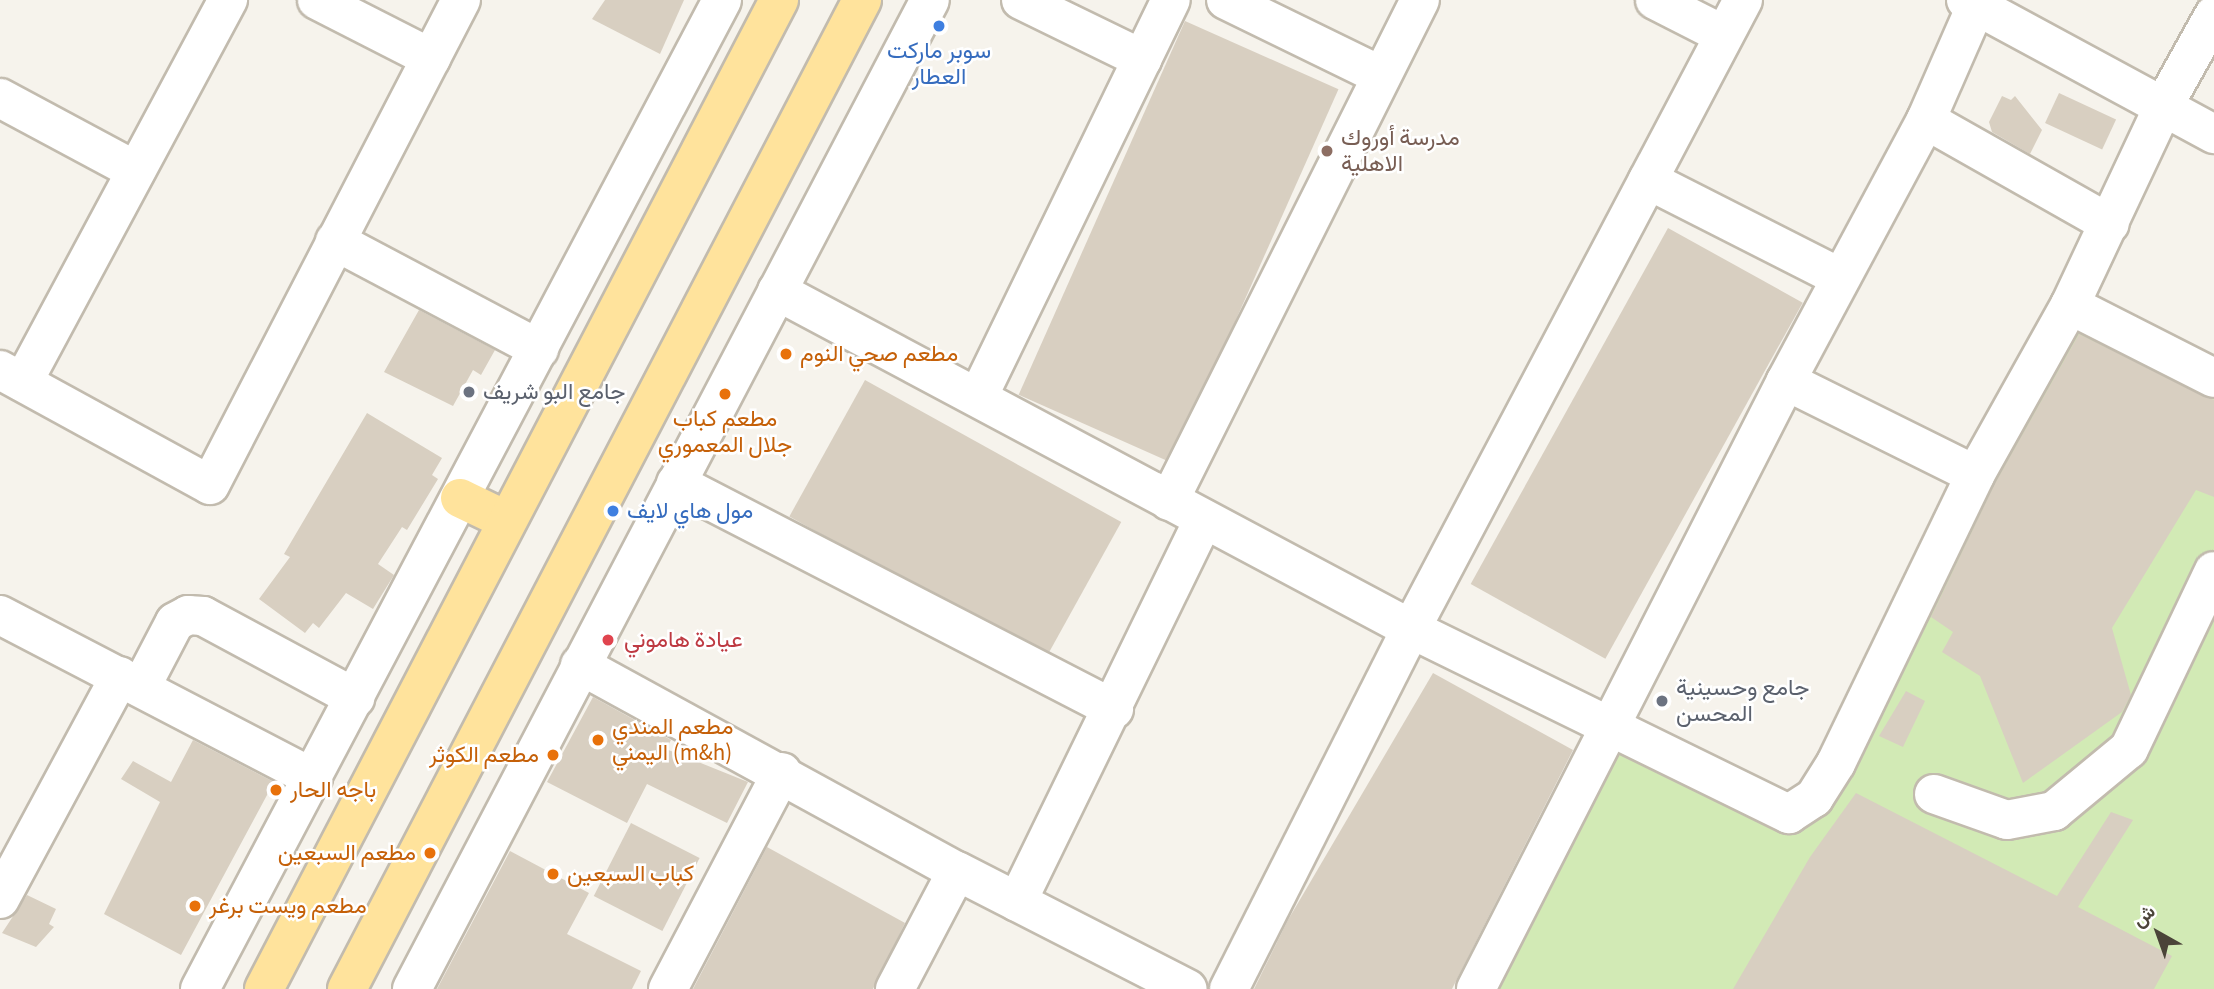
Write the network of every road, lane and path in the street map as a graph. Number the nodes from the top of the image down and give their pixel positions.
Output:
1 (228, 0) edge
2 (317, 0) edge
3 (461, 0) edge
4 (722, 0) edge
5 (779, 0) edge
6 (862, 0) edge
7 (930, 0) edge
8 (1021, 0) edge
9 (1171, 0) edge
10 (1226, 0) edge
11 (1420, 0) edge
12 (1655, 0) edge
13 (1743, 0) edge
14 (1971, 3) edge
15 (2214, 15) edge
16 (1724, 35) junction
17 (431, 58) junction
18 (1142, 59) junction
19 (1380, 75) junction
20 (0, 98) edge
21 (2164, 105) junction
22 (1926, 120) junction
23 (2214, 134) edge
24 (136, 171) junction
25 (1648, 180) junction
26 (2110, 224) junction
27 (335, 241) junction
28 (1841, 278) junction
29 (777, 291) junction
30 (2070, 305) junction
31 (539, 349) junction
32 (11, 376) edge
33 (2214, 378) edge
34 (1786, 381) junction
35 (978, 397) junction
36 (1975, 475) junction
37 (677, 483) junction
38 (460, 498) junction
39 (1168, 502) junction
40 (1204, 519) junction
41 (506, 520) junction
42 (2214, 570) edge
43 (0, 615) edge
44 (1411, 629) junction
45 (580, 665) junction
46 (131, 682) junction
47 (355, 698) junction
48 (1114, 709) junction
49 (1611, 730) junction
50 (782, 772) junction
51 (313, 778) junction
52 (1934, 794) dead end
53 (957, 871) junction
54 (0, 899) edge
55 (1017, 901) junction
56 (200, 989) edge
57 (264, 989) edge
58 (347, 989) edge
59 (412, 989) edge
60 (668, 989) edge
61 (895, 989) edge
62 (1188, 989) edge
63 (1229, 989) edge
64 (1475, 989) edge

1 - 24 street
2 - 17 street
3 - 17 street
4 - 31 street
5 - 41 main road
6 - 58 main road
7 - 29 street
8 - 18 street
9 - 18 street
10 - 19 street
11 - 19 street
12 - 16 street
13 - 16 street
14 - 21 street
14 - 22 street
15 - 21 street
16 - 25 street
17 - 27 street
18 - 35 street
19 - 39 street
20 - 24 street
21 - 23 street
21 - 26 street
22 - 26 street
22 - 28 street
24 - 32 street
25 - 28 street
25 - 44 street
26 - 30 street
27 - 31 street
27 - 32 street
28 - 34 street
29 - 35 street
29 - 37 street
30 - 33 street
30 - 36 street
31 - 38 street
34 - 36 street
34 - 49 street
35 - 39 street
36 - 49 street
37 - 45 street
37 - 48 street
38 - 41 main road
38 - 47 street
39 - 40 street
40 - 44 street
40 - 48 street
41 - 57 main road
42 - 52 street
43 - 46 street
44 - 49 street
44 - 63 street
45 - 50 street
45 - 59 street
46 - 47 street
46 - 51 street
46 - 54 street
47 - 51 street
48 - 55 street
49 - 64 street
50 - 53 street
50 - 60 street
51 - 56 street
53 - 55 street
53 - 61 street
55 - 62 street

